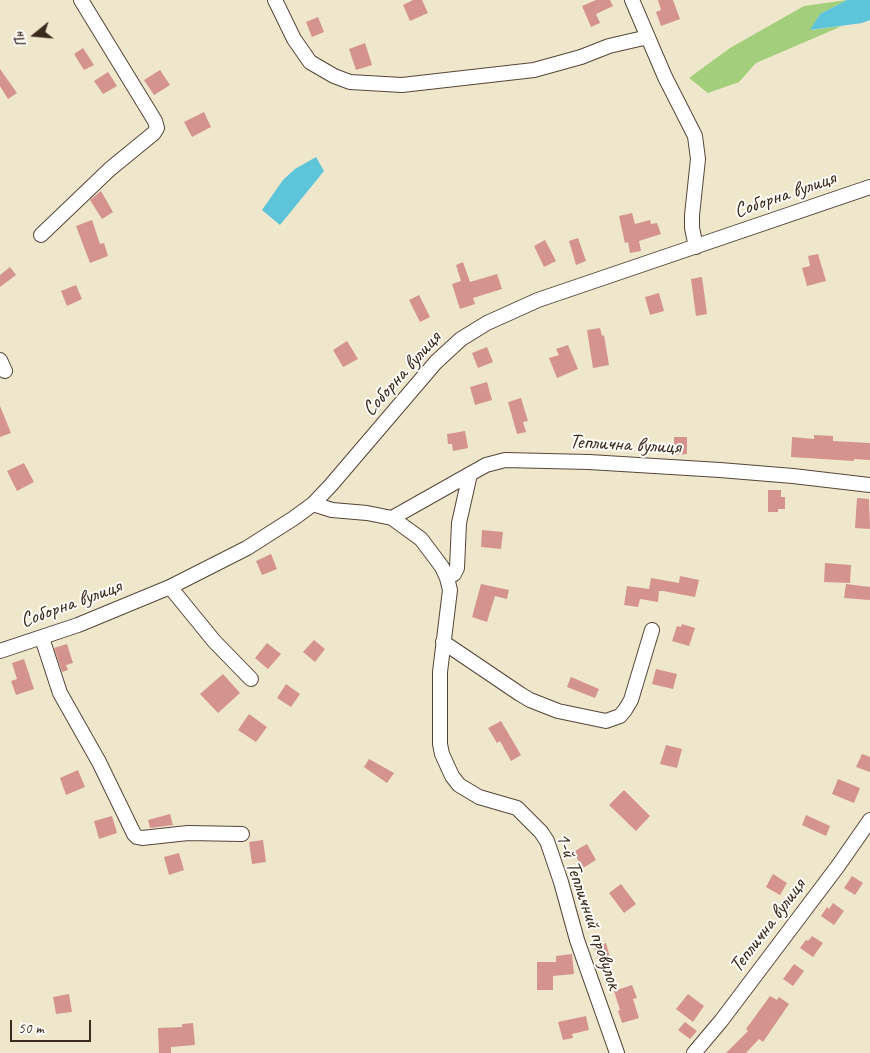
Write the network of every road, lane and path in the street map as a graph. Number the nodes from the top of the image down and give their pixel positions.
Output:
1 (81, 0) edge
2 (275, 0) edge
3 (632, 0) edge
4 (648, 37) junction
5 (870, 187) edge
6 (41, 235) dead end
7 (696, 247) junction
8 (470, 474) junction
9 (870, 484) edge
10 (313, 504) junction
11 (392, 518) junction
12 (447, 578) junction
13 (170, 587) junction
14 (652, 630) dead end
15 (42, 638) junction
16 (443, 642) junction
17 (0, 651) edge
18 (251, 679) dead end
19 (870, 820) edge
20 (242, 834) dead end
21 (617, 1053) edge
22 (694, 1053) edge

1 - 6 street
2 - 4 street
3 - 4 street
4 - 7 street
5 - 7 street, Соборна вулиця
7 - 10 street, Соборна вулиця
8 - 9 street, Теплична вулиця
8 - 11 street, Теплична вулиця
8 - 12 street
10 - 11 street, 1-й Тепличний провулок
10 - 13 street, Соборна вулиця
11 - 12 street, 1-й Тепличний провулок
12 - 16 street, 1-й Тепличний провулок
13 - 15 street, Соборна вулиця
13 - 18 street
14 - 16 street
15 - 17 street, Соборна вулиця
15 - 20 street
16 - 21 street, 1-й Тепличний провулок
19 - 22 street, Теплична вулиця

